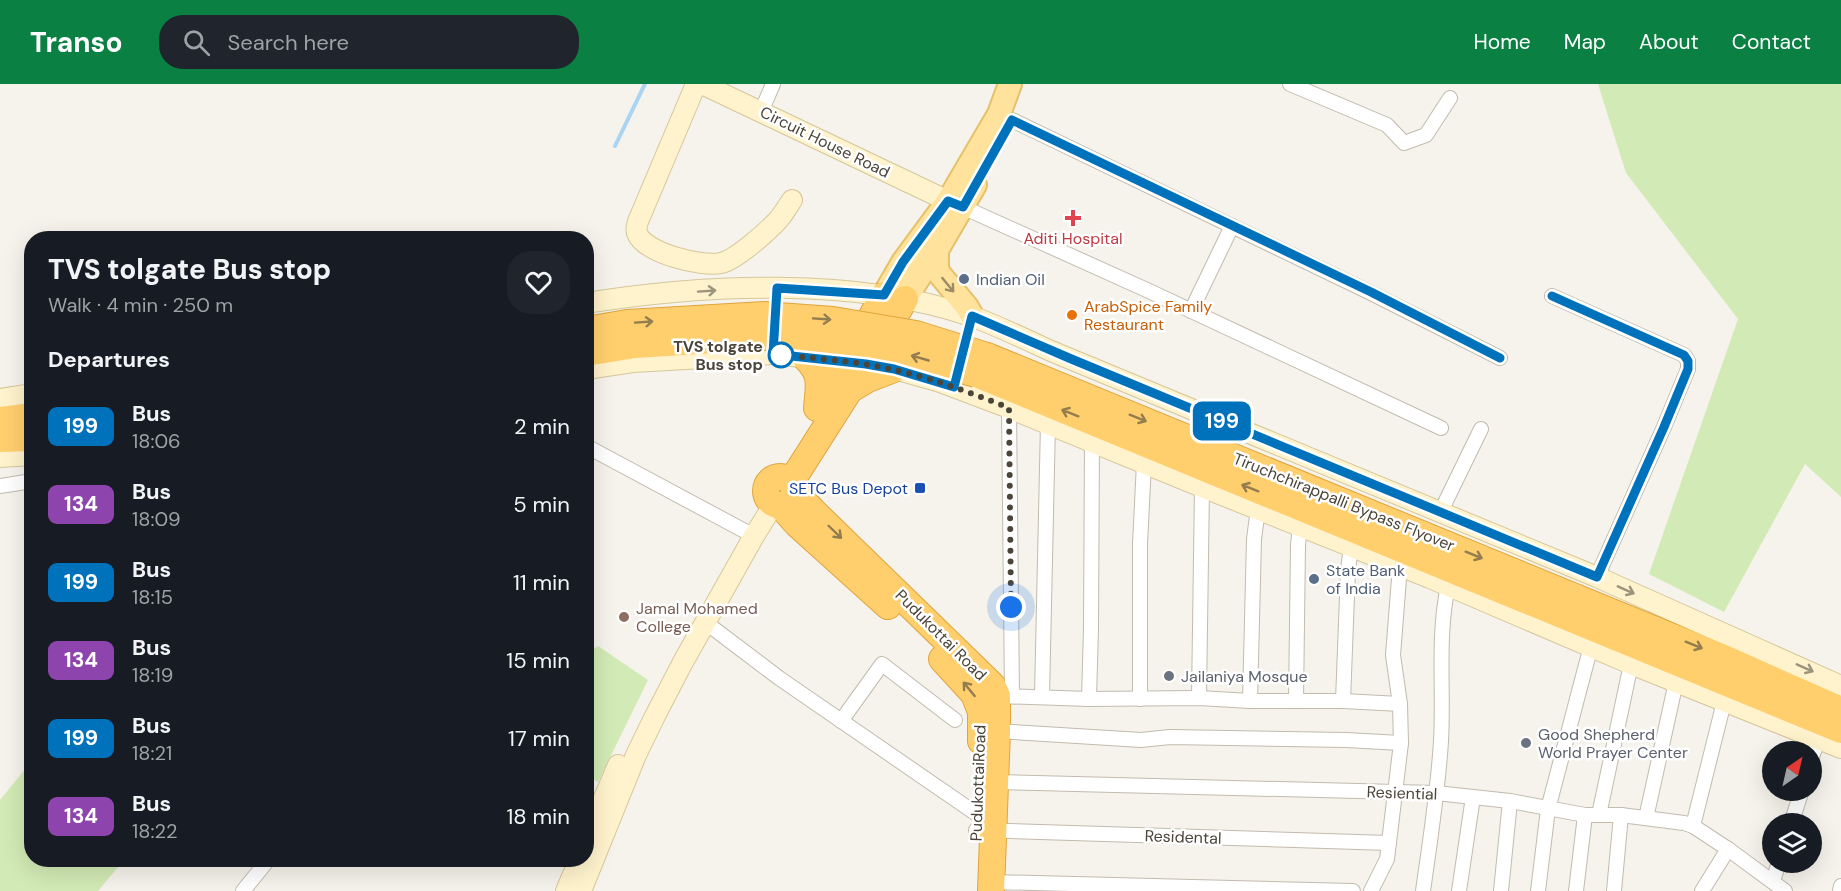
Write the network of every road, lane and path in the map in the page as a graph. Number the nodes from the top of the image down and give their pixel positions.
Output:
1 (696, 84) edge
2 (702, 84) edge
3 (773, 84) edge
4 (1290, 84) edge
5 (1019, 85) edge
6 (1450, 98) dead end
7 (761, 112) junction
8 (1012, 120) junction
9 (792, 200) dead end
10 (956, 204) junction
11 (1232, 226) junction
12 (937, 250) junction
13 (777, 288) junction
14 (1552, 296) dead end
15 (895, 297) junction
16 (594, 302) edge
17 (1191, 311) junction
18 (972, 316) junction
19 (594, 329) edge
20 (766, 335) junction
21 (594, 352) edge
22 (805, 357) junction
23 (1500, 358) dead end
24 (856, 363) junction
25 (594, 368) edge
26 (894, 369) junction
27 (972, 372) junction
28 (849, 390) junction
29 (24, 395) edge
30 (0, 399) edge
31 (1009, 408) junction
32 (816, 414) junction
33 (24, 417) edge
34 (0, 420) edge
35 (1048, 423) junction
36 (1441, 428) dead end
37 (1481, 429) dead end
38 (24, 438) edge
39 (0, 439) edge
40 (1092, 441) junction
41 (804, 446) junction
42 (594, 450) edge
43 (24, 456) edge
44 (0, 457) edge
45 (1144, 463) junction
46 (24, 482) edge
47 (0, 486) edge
48 (1202, 488) junction
49 (780, 492) junction
50 (1258, 509) junction
51 (1441, 511) junction
52 (1300, 526) junction
53 (749, 533) junction
54 (1350, 546) junction
55 (1400, 566) junction
56 (1597, 577) junction
57 (1449, 586) junction
58 (705, 622) junction
59 (1591, 645) junction
60 (678, 659) junction
61 (1631, 664) junction
62 (1676, 681) junction
63 (1841, 686) edge
64 (1004, 696) junction
65 (1042, 696) junction
66 (1199, 698) junction
67 (1089, 699) junction
68 (1140, 699) junction
69 (1250, 701) junction
70 (1296, 701) junction
71 (1343, 701) junction
72 (1725, 702) junction
73 (1400, 704) junction
74 (1841, 710) edge
75 (955, 720) dead end
76 (841, 721) junction
77 (1841, 730) edge
78 (998, 731) junction
79 (1800, 741) edge
80 (1401, 743) junction
81 (1841, 748) edge
82 (1822, 749) edge
83 (996, 782) junction
84 (1394, 792) junction
85 (1436, 793) junction
86 (1473, 797) junction
87 (1510, 801) junction
88 (1548, 809) junction
89 (1592, 815) junction
90 (1621, 815) junction
91 (1646, 818) junction
92 (594, 822) edge
93 (982, 826) junction
94 (1693, 826) junction
95 (1389, 843) junction
96 (1728, 849) junction
97 (594, 859) edge
98 (262, 867) edge
99 (576, 867) edge
100 (591, 867) edge
101 (1776, 873) edge
102 (1773, 881) junction
103 (1841, 886) edge
104 (985, 888) edge
105 (243, 891) edge
106 (566, 891) edge
107 (581, 891) edge
108 (1353, 891) edge
109 (1371, 891) edge
110 (1423, 891) edge
111 (1459, 891) edge
112 (1501, 891) edge
113 (1538, 891) edge
114 (1576, 891) edge
115 (1614, 891) edge
116 (1702, 891) edge
117 (1785, 891) edge
118 (1840, 891) edge

1 - 9 street
2 - 7 street, Circuit House Road
3 - 7 street
4 - 6 street
5 - 8 main road
5 - 10 main road
7 - 10 street, Circuit House Road
8 - 10 main road
8 - 11 street
10 - 12 main road
10 - 15 main road
10 - 17 street
11 - 17 street
11 - 23 street
12 - 15 main road
12 -> 18 main road
13 - 15 street
16 -> 13 street
13 - 20 street
14 - 56 street
15 - 18 street
15 - 24 highway
17 - 36 street
18 - 27 street
18 - 51 street
19 -> 20 highway, Tiruchchirappalli Bypass Flyover
20 - 21 highway, Tiruchchirappalli Bypass Flyover
20 - 22 street
20 - 25 street
20 - 27 highway, Tiruchchirappalli Bypass Flyover, bridge
22 - 24 street
22 - 32 highway
24 - 26 street
24 - 28 highway
24 - 32 highway
26 - 27 street
26 - 28 highway
27 - 31 street
27 -> 74 highway, Tiruchchirappalli Bypass Flyover
77 -> 27 highway, Tiruchchirappalli Bypass Flyover
28 - 41 highway
29 - 30 street
31 - 35 street
31 - 64 street
32 - 41 highway
33 - 34 highway
35 - 40 street
35 - 65 street
37 - 51 street
38 - 39 highway
40 - 45 street
40 - 67 street
41 - 49 highway
42 - 53 street
43 - 44 street
45 - 48 street
45 - 68 street
46 - 47 street
48 - 50 street
48 - 66 street
49 - 53 street
49 -> 64 highway, Pudukottai Road
93 -> 49 highway, PudukottaiRoad
50 - 52 street
50 - 69 street
51 - 56 street
52 - 54 street
52 - 70 street
53 - 58 street
53 - 60 street
54 - 55 street
54 - 71 street
55 - 57 street
55 - 73 street
56 -> 63 street
57 - 59 street
57 - 85 street
58 - 60 street
58 - 76 street
59 - 61 street
59 - 88 street
60 - 92 street
60 - 97 street
61 - 62 street
61 - 89 street
62 - 72 street
62 - 91 street
64 - 65 street
64 - 78 highway, Pudukottai Road
65 - 67 street
66 - 68 street
66 - 69 street
67 - 68 street
69 - 70 street
70 - 71 street
71 - 73 street
72 - 79 street
72 - 94 street
73 - 80 street
75 - 76 street
76 - 93 street
78 - 80 street
78 - 83 highway, Pudukottai Road
80 - 84 street
81 - 82 street
83 - 84 street, Resiential
83 - 93 highway, Pudukottai Road
84 - 85 street, Resiential
84 - 95 street
85 - 86 street, Resiential
85 - 110 street
86 - 87 street, Resiential
86 - 111 street
87 - 88 street, Resiential
87 - 112 street
88 - 89 street, Resiential
88 - 113 street
89 - 90 street, Resiential
89 - 114 street
90 - 91 street, Resiential
90 - 115 street
91 - 94 street, Resiential
93 - 95 street, Residental
93 - 104 highway, Pudukottai Road
94 - 96 street, Resiential
95 - 109 street
96 - 102 street, Resiential
96 - 116 street
98 - 105 street
99 - 106 street
100 - 107 street
101 - 102 street
102 - 117 street, Resiential
103 - 118 street
104 - 108 street

